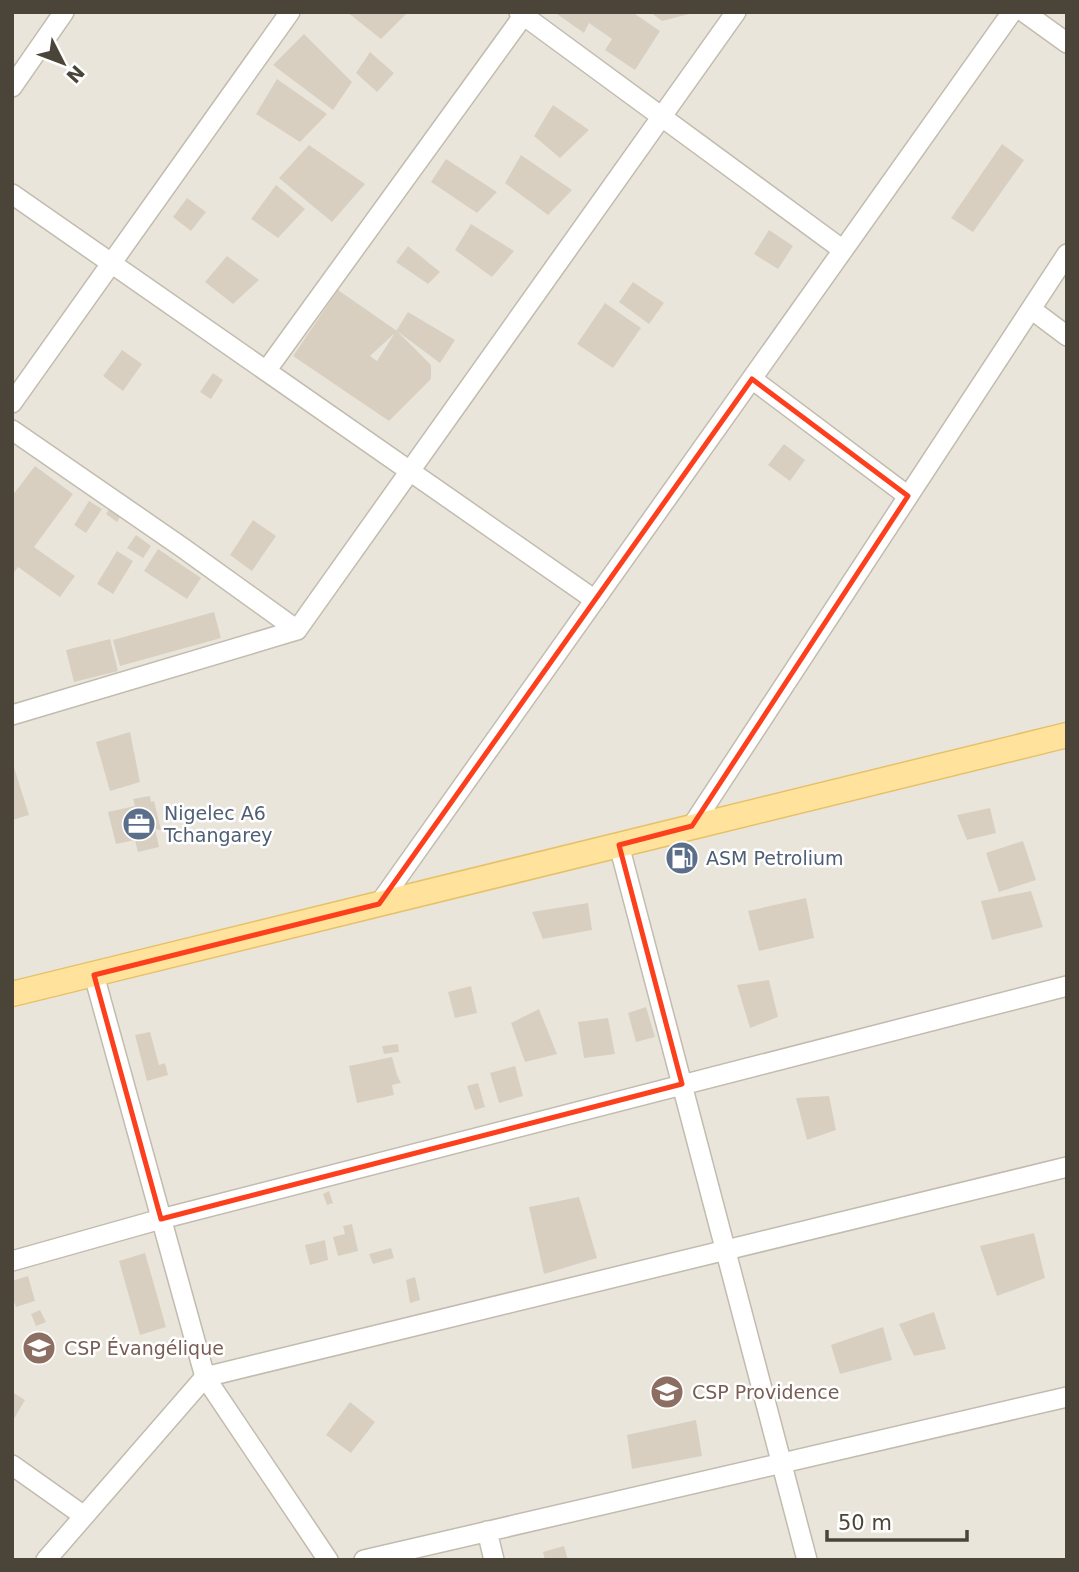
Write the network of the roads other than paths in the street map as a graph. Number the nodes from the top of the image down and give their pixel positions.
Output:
1 (64, 12) edge
2 (290, 12) edge
3 (736, 12) edge
4 (1012, 12) edge
5 (1024, 12) edge
6 (523, 13) edge
7 (1067, 43) edge
8 (12, 87) edge
9 (661, 117) junction
10 (12, 194) edge
11 (843, 250) junction
12 (1067, 254) edge
13 (110, 263) junction
14 (1031, 309) junction
15 (1067, 336) edge
16 (267, 371) junction
17 (752, 379) junction
18 (12, 403) edge
19 (12, 430) edge
20 (410, 471) junction
21 (908, 496) junction
22 (594, 600) junction
23 (297, 630) junction
24 (12, 715) edge
25 (1067, 736) edge
26 (692, 827) junction
27 (619, 845) junction
28 (379, 904) junction
29 (94, 975) junction
30 (1067, 986) edge
31 (12, 994) edge
32 (682, 1084) junction
33 (1067, 1167) edge
34 (161, 1219) junction
35 (726, 1250) junction
36 (12, 1261) edge
37 (205, 1377) junction
38 (1067, 1397) edge
39 (782, 1463) junction
40 (12, 1465) edge
41 (84, 1516) junction
42 (486, 1531) junction
43 (46, 1560) edge
44 (328, 1560) edge
45 (364, 1560) edge
46 (494, 1560) edge
47 (807, 1560) edge

1 - 8 street
2 - 13 street
3 - 9 street
4 - 11 street
5 - 7 street
6 - 9 street
6 - 16 street
9 - 11 street
9 - 20 street
10 - 13 street
11 - 17 street
12 - 14 street
13 - 16 street
13 - 18 street
14 - 15 street
14 - 21 street
16 - 20 street
17 - 21 street
17 - 22 street
19 - 23 street
20 - 22 street
20 - 23 street
21 - 26 street
22 - 28 street
23 - 24 street
25 - 26 main road
26 - 27 main road
27 - 28 main road
27 - 32 street
28 - 29 main road
29 - 31 main road
29 - 34 street
30 - 32 street
32 - 34 street
32 - 35 street
33 - 35 street
34 - 36 street
34 - 37 street
35 - 37 street
35 - 39 street
37 - 41 street
37 - 44 street
38 - 39 street
39 - 42 street
39 - 47 street
40 - 41 street
41 - 43 street
42 - 45 street
42 - 46 street

